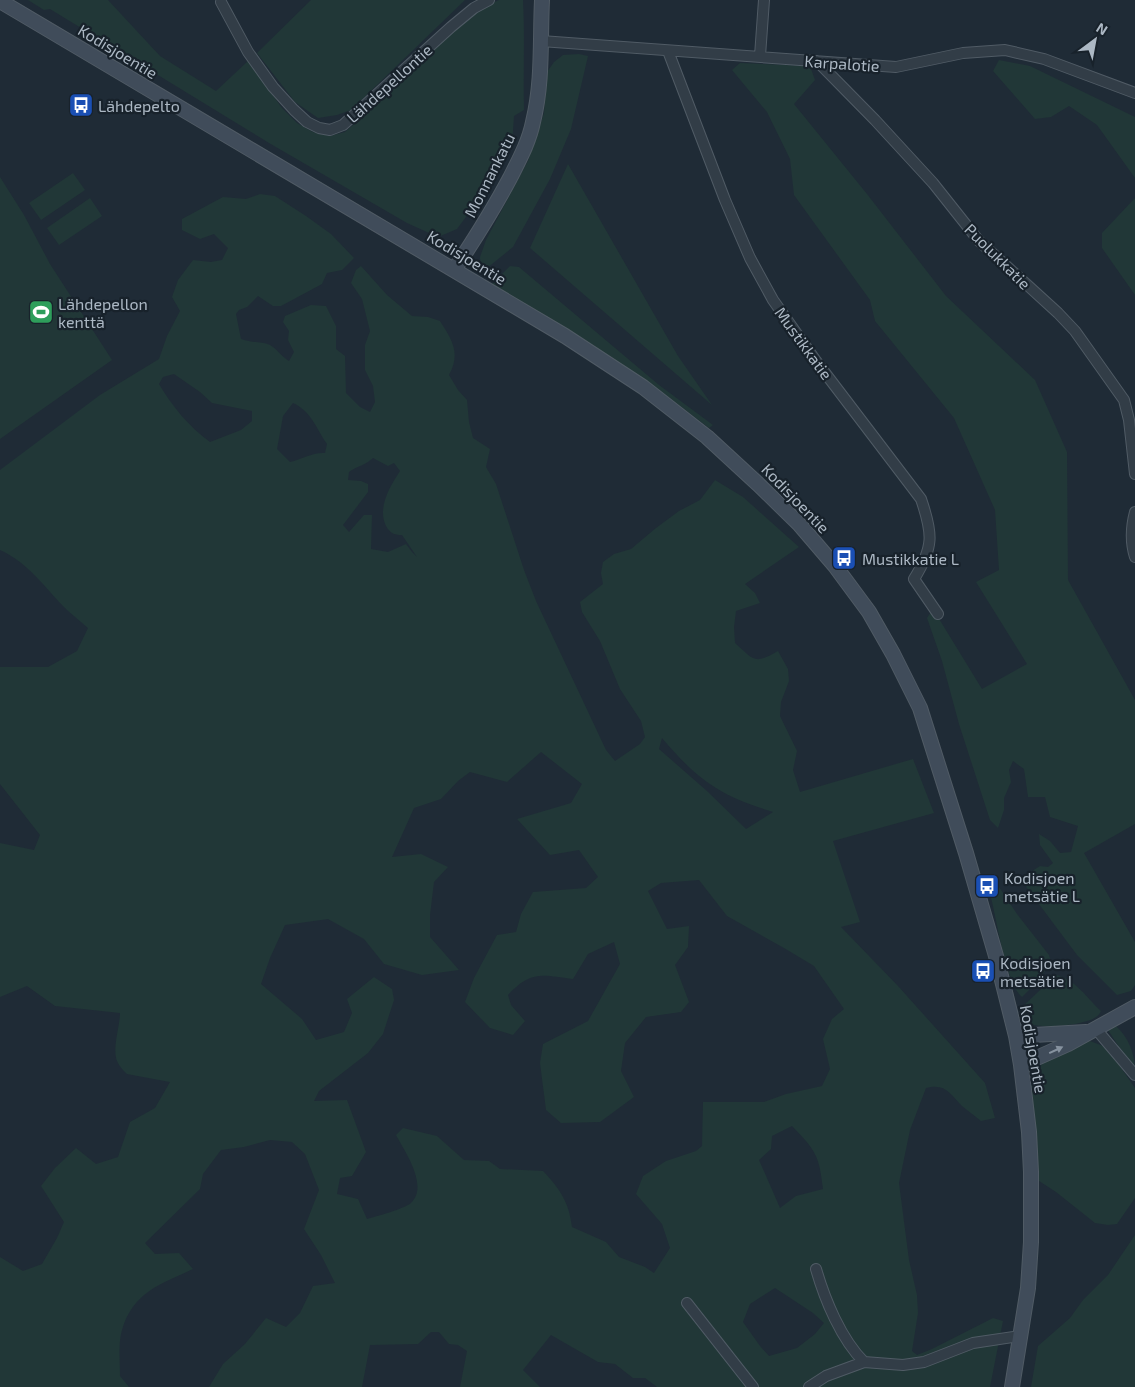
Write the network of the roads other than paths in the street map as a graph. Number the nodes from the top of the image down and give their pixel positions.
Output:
1 (489, 0) edge
2 (542, 0) edge
3 (764, 0) edge
4 (0, 1) edge
5 (220, 2) dead end
6 (541, 41) junction
7 (668, 52) junction
8 (760, 56) junction
9 (817, 61) junction
10 (1135, 93) edge
11 (454, 270) junction
12 (1135, 474) edge
13 (1135, 512) edge
14 (1135, 556) edge
15 (938, 614) dead end
16 (1135, 1007) edge
17 (1092, 1030) junction
18 (1016, 1036) junction
19 (1021, 1065) junction
20 (1135, 1075) edge
21 (816, 1269) dead end
22 (687, 1303) dead end
23 (1020, 1336) junction
24 (864, 1362) junction
25 (753, 1387) edge
26 (809, 1387) edge
27 (1012, 1387) edge

1 - 5 street, Lähdepellontie
2 - 6 street, Monnankatu
3 - 8 street
4 - 11 street, Kodisjoentie
6 - 7 street, Karpalotie
6 - 11 street, Monnankatu
7 - 8 street, Karpalotie
7 - 15 street, Mustikkatie
8 - 9 street, Karpalotie
9 - 10 street, Karpalotie
9 - 12 street, Puolukkatie
11 - 18 street, Kodisjoentie
13 - 14 street
16 - 17 street
17 - 18 street
19 -> 17 street
17 - 20 street
18 - 19 street, Kodisjoentie
19 - 23 street, Kodisjoentie
21 - 24 street
22 - 25 street
23 - 24 street
23 - 27 street, Kodisjoentie
24 - 26 street

